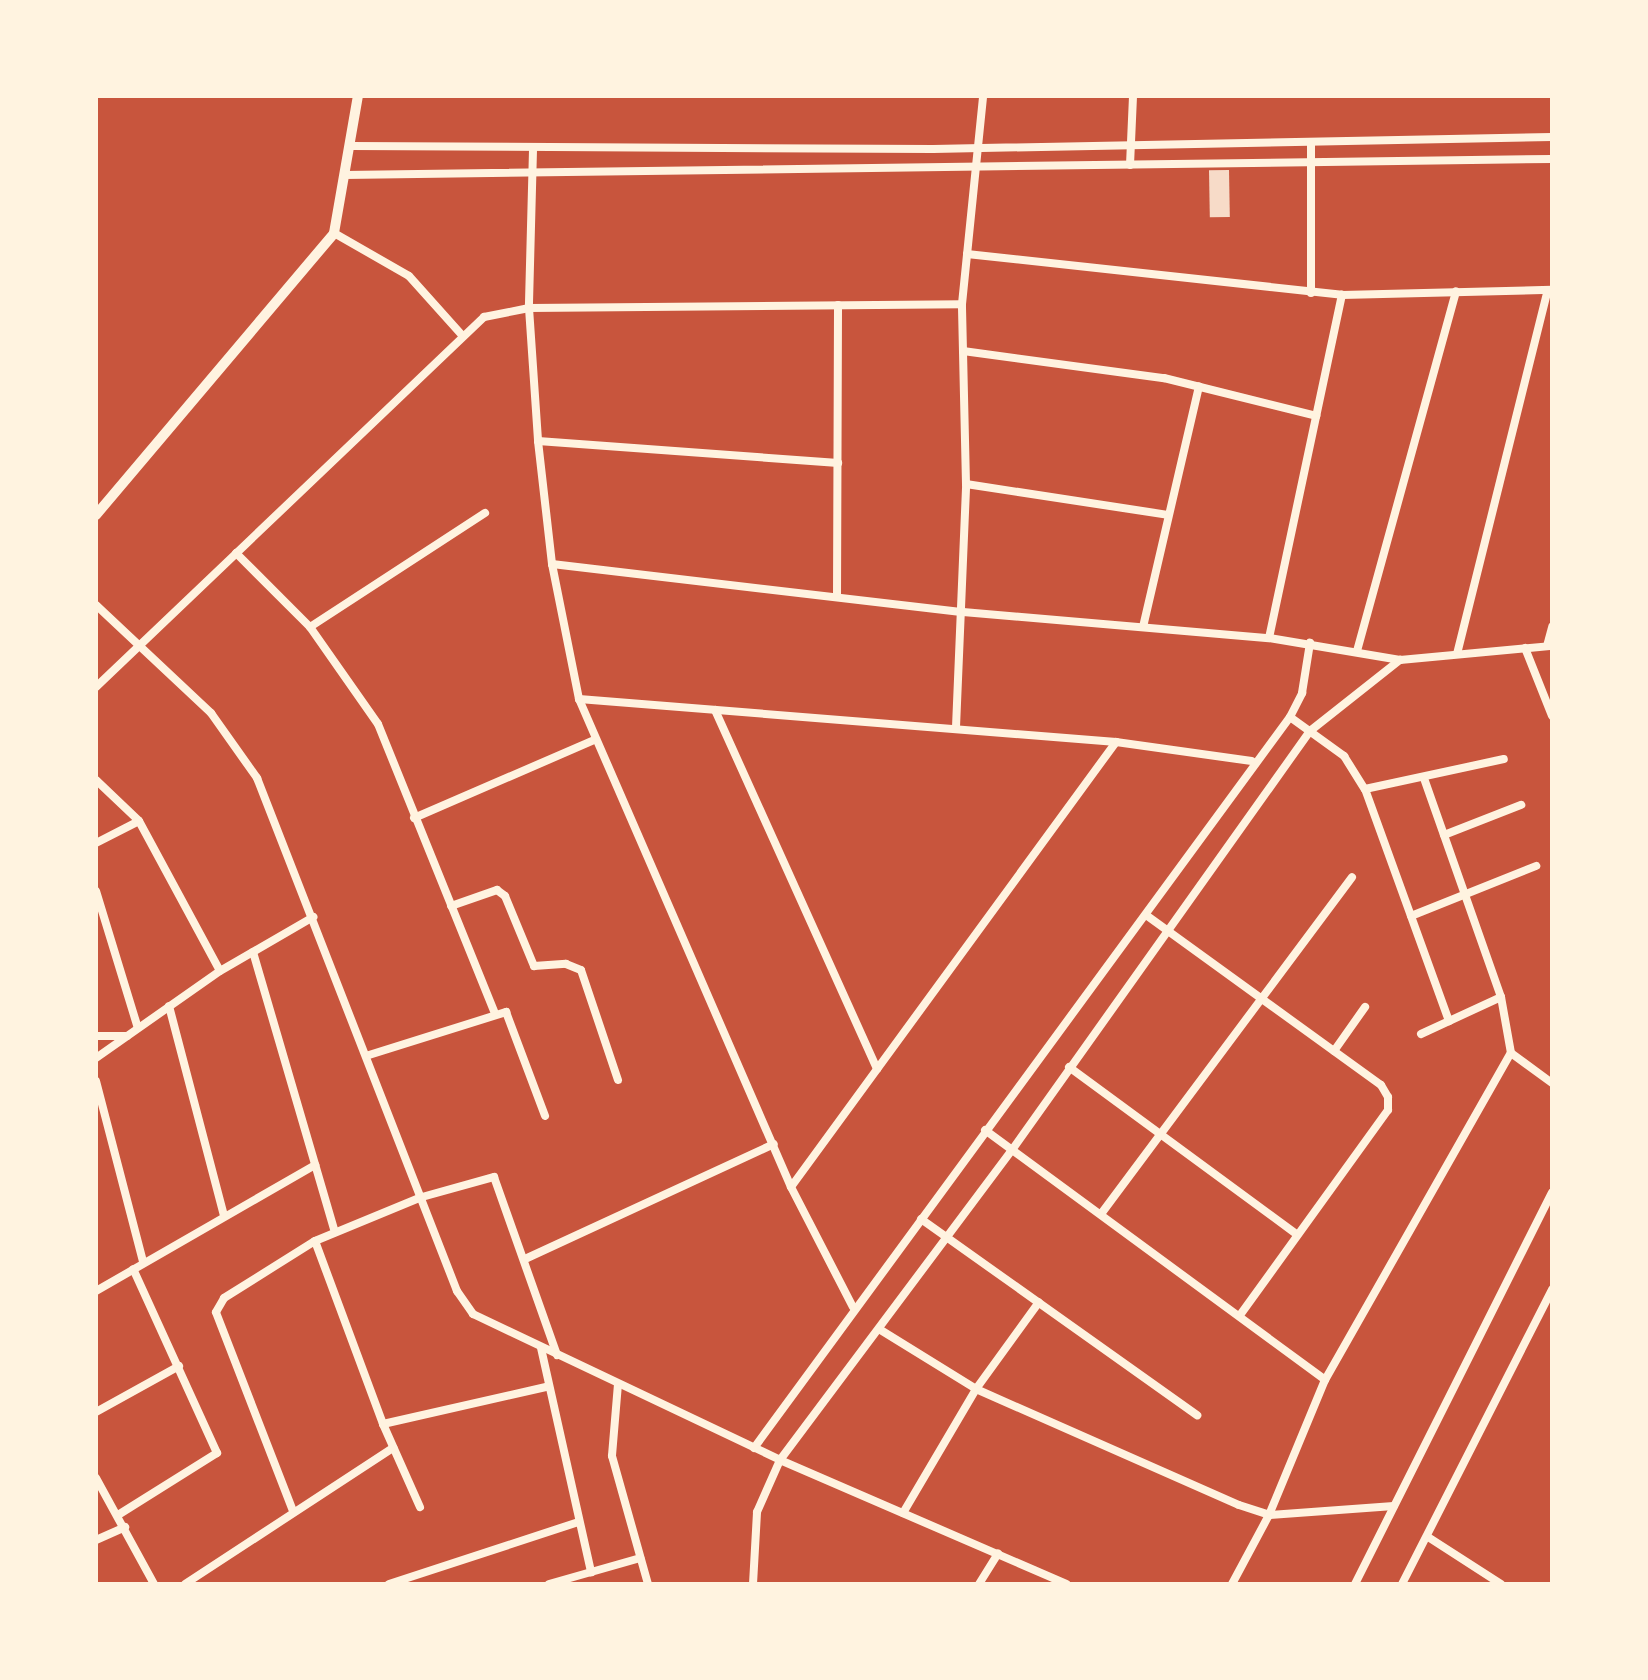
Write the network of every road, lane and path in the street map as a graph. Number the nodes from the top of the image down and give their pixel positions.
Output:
1 (358, 96) edge
2 (983, 96) edge
3 (1133, 96) edge
4 (1552, 137) edge
5 (1130, 143) junction
6 (1311, 144) junction
7 (351, 146) junction
8 (978, 148) junction
9 (533, 150) junction
10 (1552, 159) edge
11 (1311, 162) junction
12 (1130, 165) junction
13 (979, 168) junction
14 (532, 173) junction
15 (344, 175) junction
16 (334, 233) junction
17 (967, 254) junction
18 (1550, 290) edge
19 (1456, 291) junction
20 (1311, 293) junction
21 (1342, 295) junction
22 (962, 304) junction
23 (838, 305) junction
24 (529, 308) junction
25 (461, 334) junction
26 (963, 351) junction
27 (1199, 386) junction
28 (1316, 416) junction
29 (538, 441) junction
30 (838, 463) junction
31 (966, 484) junction
32 (485, 513) dead end
33 (96, 515) edge
34 (1168, 515) junction
35 (236, 553) junction
36 (552, 564) junction
37 (837, 597) junction
38 (96, 605) edge
39 (963, 612) junction
40 (310, 627) junction
41 (1143, 627) junction
42 (1552, 627) edge
43 (1269, 638) junction
44 (138, 642) junction
45 (1310, 643) junction
46 (1550, 646) edge
47 (1525, 648) junction
48 (1357, 651) junction
49 (1457, 654) junction
50 (1400, 660) junction
51 (96, 687) edge
52 (579, 699) junction
53 (715, 710) junction
54 (1552, 716) edge
55 (1290, 717) junction
56 (956, 727) junction
57 (1310, 731) junction
58 (594, 740) junction
59 (1116, 742) junction
60 (1504, 759) dead end
61 (1252, 761) junction
62 (1424, 778) junction
63 (96, 780) edge
64 (1365, 789) junction
65 (1521, 805) dead end
66 (414, 818) junction
67 (139, 821) junction
68 (1444, 835) junction
69 (96, 843) edge
70 (1536, 866) dead end
71 (1352, 877) dead end
72 (96, 891) edge
73 (1465, 895) junction
74 (451, 906) junction
75 (1146, 915) junction
76 (1411, 916) junction
77 (313, 917) junction
78 (1168, 930) junction
79 (253, 952) junction
80 (220, 971) junction
81 (1262, 996) junction
82 (1501, 997) junction
83 (169, 1006) junction
84 (1365, 1007) dead end
85 (495, 1013) junction
86 (1449, 1021) junction
87 (138, 1028) junction
88 (1421, 1034) dead end
89 (96, 1036) edge
90 (128, 1036) junction
91 (1334, 1051) junction
92 (1511, 1053) junction
93 (369, 1055) junction
94 (96, 1058) edge
95 (1069, 1067) junction
96 (877, 1069) junction
97 (618, 1080) dead end
98 (96, 1081) edge
99 (1552, 1083) edge
100 (545, 1116) dead end
101 (985, 1130) junction
102 (1161, 1134) junction
103 (774, 1144) junction
104 (1012, 1150) junction
105 (315, 1165) junction
106 (791, 1187) junction
107 (1552, 1193) edge
108 (422, 1197) junction
109 (1101, 1214) junction
110 (224, 1216) junction
111 (921, 1219) junction
112 (335, 1232) junction
113 (1296, 1234) junction
114 (947, 1236) junction
115 (315, 1241) junction
116 (525, 1259) junction
117 (143, 1262) junction
118 (133, 1269) junction
119 (1552, 1289) edge
120 (96, 1291) edge
121 (1039, 1302) junction
122 (853, 1307) junction
123 (1240, 1315) junction
124 (879, 1329) junction
125 (541, 1348) junction
126 (557, 1355) junction
127 (179, 1366) junction
128 (1325, 1380) junction
129 (618, 1384) junction
130 (546, 1387) junction
131 (976, 1389) junction
132 (96, 1412) edge
133 (1197, 1415) dead end
134 (383, 1424) junction
135 (393, 1448) junction
136 (754, 1448) junction
137 (780, 1460) junction
138 (96, 1478) edge
139 (1394, 1506) junction
140 (420, 1507) dead end
141 (293, 1511) junction
142 (903, 1513) junction
143 (118, 1515) junction
144 (1269, 1515) junction
145 (576, 1523) junction
146 (125, 1527) junction
147 (1428, 1537) junction
148 (96, 1540) edge
149 (998, 1554) junction
150 (640, 1558) junction
151 (591, 1572) junction
152 (154, 1584) edge
153 (185, 1584) edge
154 (389, 1584) edge
155 (549, 1584) edge
156 (648, 1584) edge
157 (753, 1584) edge
158 (979, 1584) edge
159 (1066, 1584) edge
160 (1232, 1584) edge
161 (1355, 1584) edge
162 (1402, 1584) edge
163 (1501, 1584) edge

1 - 7 street
2 - 8 street
3 - 5 street
4 - 6 street
5 - 6 street
5 - 8 street
5 - 12 street
6 - 11 street
7 - 9 street
7 - 15 street
8 - 9 street
8 - 13 street
9 - 14 street
10 - 11 street
11 - 12 street
11 - 20 street
12 - 13 street
13 - 14 street
13 - 17 street
14 - 15 street
14 - 24 street
15 - 16 street
16 - 25 street
16 - 33 street
17 - 20 street
17 - 22 street
18 - 19 street
18 - 49 street
19 - 21 street
19 - 48 street
20 - 21 street
21 - 28 street
22 - 23 street
22 - 26 street
23 - 24 street
23 - 30 street
24 - 25 street
24 - 29 street
25 - 35 street
26 - 27 street
26 - 31 street
27 - 28 street
27 - 34 street
28 - 43 street
29 - 30 street
29 - 36 street
30 - 37 street
31 - 34 street
31 - 39 street
32 - 40 street
34 - 41 street
35 - 40 street
35 - 44 street
36 - 37 street
36 - 52 street
37 - 39 street
38 - 44 street
39 - 41 street
39 - 56 street
40 - 66 street
41 - 43 street
42 - 46 street
43 - 45 street
44 - 51 street
44 - 77 street
45 - 48 street
45 - 55 street
46 - 47 street
47 - 49 street
47 - 54 street
48 - 50 street
49 - 50 street
50 - 57 street
52 - 53 street
52 - 58 street
53 - 56 street
53 - 96 street
55 - 57 street
55 - 61 street
56 - 59 street
57 - 64 street
57 - 78 street
58 - 66 street
58 - 103 street
59 - 61 street
59 - 96 street
60 - 62 street
61 - 75 street
62 - 64 street
62 - 68 street
63 - 67 street
64 - 76 street
65 - 68 street
66 - 74 street
67 - 69 street
67 - 80 street
68 - 73 street
70 - 73 street
71 - 81 street
72 - 87 street
73 - 76 street
73 - 82 street
74 - 85 street
74 - 97 street
75 - 78 street
75 - 101 street
76 - 86 street
77 - 79 street
77 - 93 street
78 - 81 street
78 - 95 street
79 - 80 street
79 - 105 street
80 - 83 street
81 - 91 street
81 - 102 street
82 - 86 street
82 - 92 street
83 - 87 street
83 - 110 street
84 - 91 street
85 - 93 street
85 - 100 street
86 - 88 street
87 - 90 street
89 - 90 street
90 - 94 street
91 - 113 street
92 - 99 street
92 - 128 street
93 - 108 street
95 - 102 street
95 - 104 street
96 - 106 street
98 - 117 street
101 - 104 street
101 - 111 street
102 - 109 street
102 - 113 street
103 - 106 street
103 - 116 street
104 - 109 street
104 - 114 street
105 - 110 street
105 - 112 street
106 - 122 street
107 - 139 street
108 - 112 street
108 - 116 street
108 - 125 street
109 - 123 street
110 - 117 street
111 - 114 street
111 - 122 street
112 - 115 street
113 - 123 street
114 - 121 street
114 - 124 street
115 - 134 street
115 - 141 street
116 - 126 street
117 - 118 street
118 - 120 street
118 - 127 street
119 - 147 street
121 - 131 street
121 - 133 street
122 - 136 street
123 - 128 street
124 - 131 street
124 - 137 street
125 - 126 street
125 - 130 street
126 - 129 street
127 - 132 street
127 - 143 street
128 - 144 street
129 - 136 street
129 - 150 street
130 - 134 street
130 - 145 street
131 - 142 street
131 - 144 street
134 - 135 street
135 - 140 street
135 - 141 street
136 - 137 street
137 - 142 street
137 - 157 street
138 - 143 street
139 - 144 street
139 - 161 street
141 - 153 street
142 - 149 street
143 - 146 street
144 - 160 street
145 - 151 street
145 - 154 street
146 - 148 street
146 - 152 street
147 - 162 street
147 - 163 street
149 - 158 street
149 - 159 street
150 - 151 street
150 - 156 street
151 - 155 street

